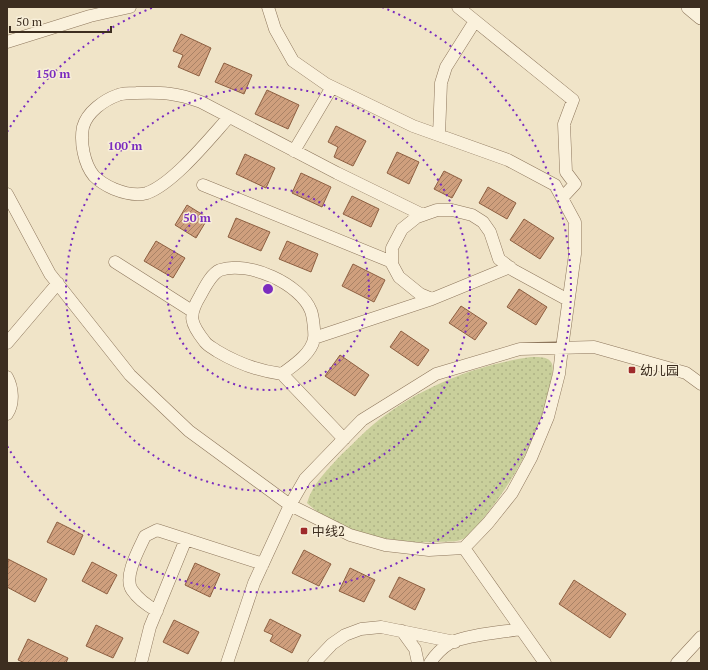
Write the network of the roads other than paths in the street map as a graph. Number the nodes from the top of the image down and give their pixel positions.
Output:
1 (130, 7) edge
2 (268, 7) edge
3 (458, 7) edge
4 (689, 7) edge
5 (701, 17) edge
6 (475, 21) junction
7 (7, 42) edge
8 (332, 87) junction
9 (229, 117) junction
10 (439, 135) junction
11 (294, 151) junction
12 (203, 185) dead end
13 (7, 194) edge
14 (562, 198) junction
15 (423, 216) junction
16 (115, 262) dead end
17 (392, 262) junction
18 (510, 267) junction
19 (58, 283) junction
20 (432, 298) junction
21 (568, 300) junction
22 (192, 311) junction
23 (314, 338) junction
24 (7, 343) edge
25 (562, 348) junction
26 (282, 374) junction
27 (7, 377) edge
28 (701, 384) edge
29 (7, 414) edge
30 (344, 439) junction
31 (290, 505) junction
32 (186, 539) junction
33 (464, 548) junction
34 (263, 564) junction
35 (157, 611) junction
36 (521, 629) junction
37 (402, 631) junction
38 (701, 637) edge
39 (455, 642) junction
40 (141, 663) edge
41 (227, 663) edge
42 (314, 663) edge
43 (418, 663) edge
44 (430, 663) edge
45 (545, 663) edge
46 (677, 663) edge

1 - 7 street
2 - 8 street
3 - 6 street
4 - 5 street
6 - 10 street
6 - 14 street
8 - 10 street
8 - 11 street
9 - 9 street
9 - 11 street
10 - 14 street
11 - 15 street
12 - 17 street
13 - 19 street
14 - 21 street
15 - 17 street
15 - 18 street
16 - 22 street
17 - 20 street
18 - 20 street
18 - 21 street
19 - 24 street
19 - 31 street
20 - 23 street
21 - 25 street
22 - 23 street
22 - 26 street
23 - 26 street
25 - 28 street
25 - 30 street
25 - 33 street
26 - 30 street
27 - 29 street
30 - 31 street
31 - 33 street
31 - 34 street
32 - 34 street
32 - 35 street
32 - 35 street
33 - 36 street
34 - 41 street
35 - 40 street
36 - 39 street
36 - 45 street
37 - 39 street
37 - 42 street
37 - 43 street
38 - 46 street
39 - 44 street

